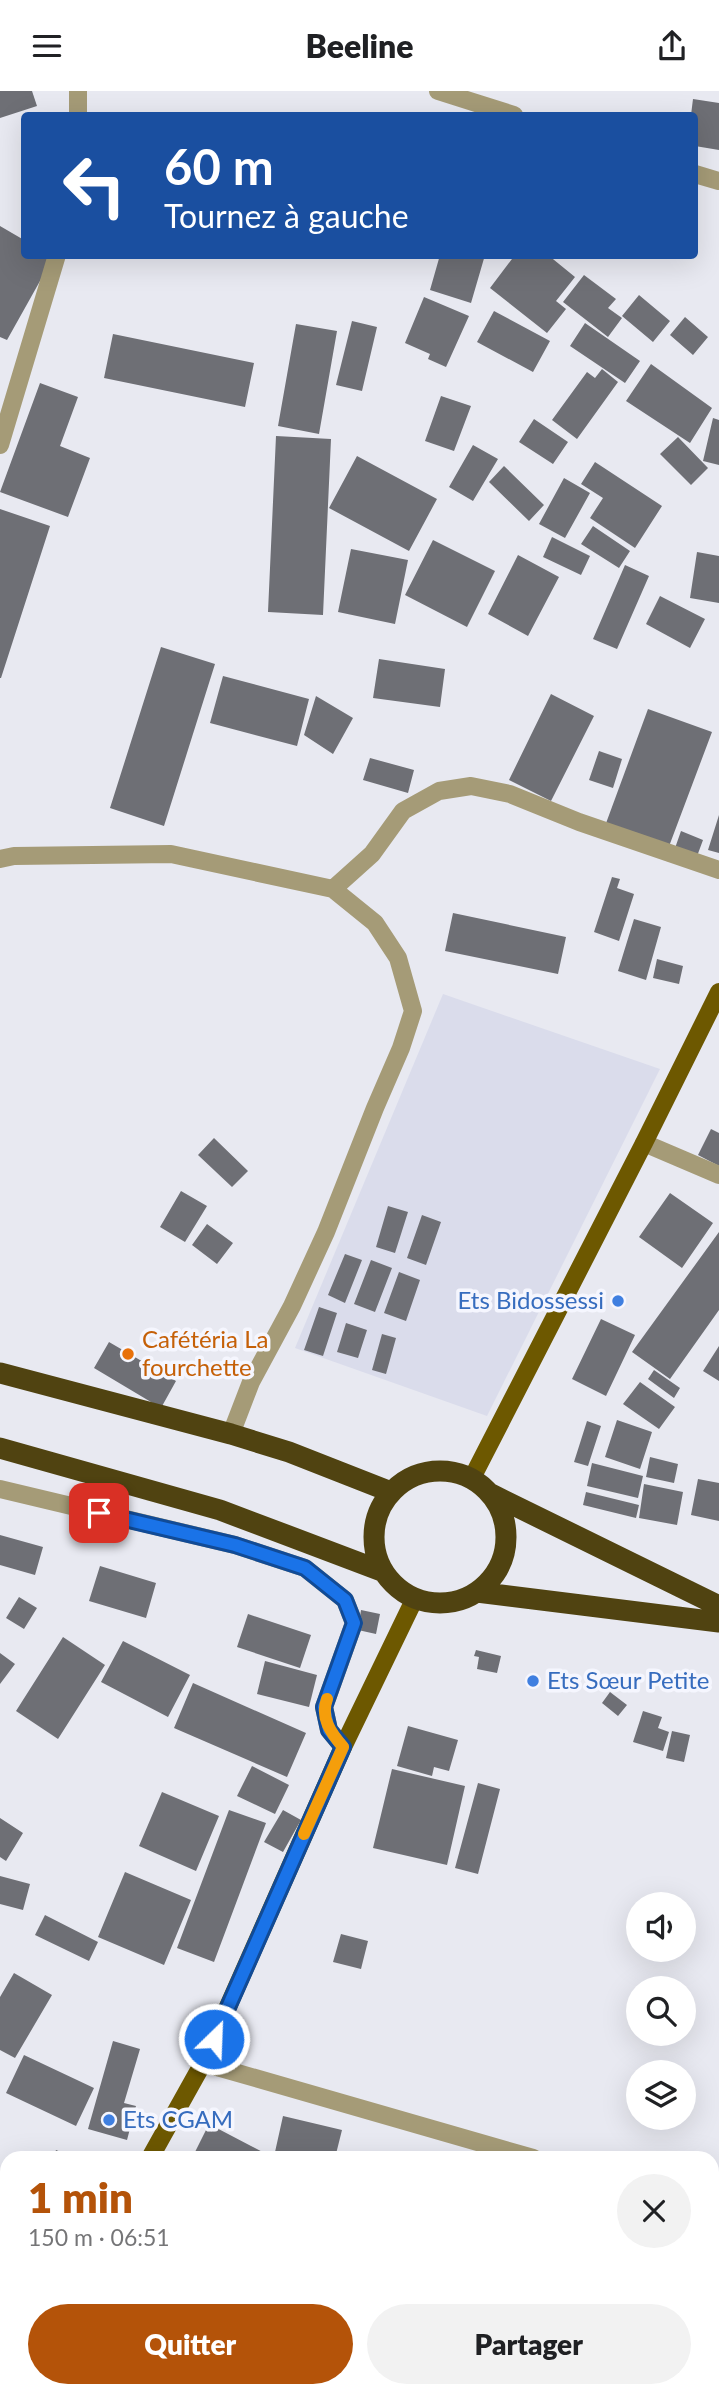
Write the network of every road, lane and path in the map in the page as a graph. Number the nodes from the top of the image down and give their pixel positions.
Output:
1 (78, 91) edge
2 (438, 91) edge
3 (78, 112) edge
4 (504, 112) edge
5 (698, 175) edge
6 (719, 181) edge
7 (56, 259) edge
8 (4, 422) edge
9 (0, 445) edge
10 (0, 859) edge
11 (719, 870) edge
12 (333, 889) junction
13 (719, 992) edge
14 (645, 1143) junction
15 (719, 1175) edge
16 (0, 1373) edge
17 (231, 1434) junction
18 (0, 1448) edge
19 (472, 1478) junction
20 (0, 1489) edge
21 (391, 1492) junction
22 (492, 1494) junction
23 (384, 1572) junction
24 (477, 1592) junction
25 (415, 1598) junction
26 (719, 1607) edge
27 (719, 1622) edge
28 (343, 1747) junction
29 (203, 2063) junction
30 (154, 2151) edge
31 (509, 2151) edge

1 - 3 street
2 - 4 street
5 - 6 street
7 - 8 street
8 - 9 street
10 - 12 street
11 - 12 street
12 - 17 street
13 - 14 main road
14 - 15 street
14 - 19 main road
16 - 17 highway
17 - 21 highway
18 - 23 highway
19 - 21 highway
19 - 22 highway
20 - 28 street
21 - 23 highway
22 - 24 highway
22 - 26 highway
23 - 25 highway
24 - 25 highway
24 - 27 highway
25 - 28 main road
28 - 29 main road
29 - 30 main road
29 - 31 street

